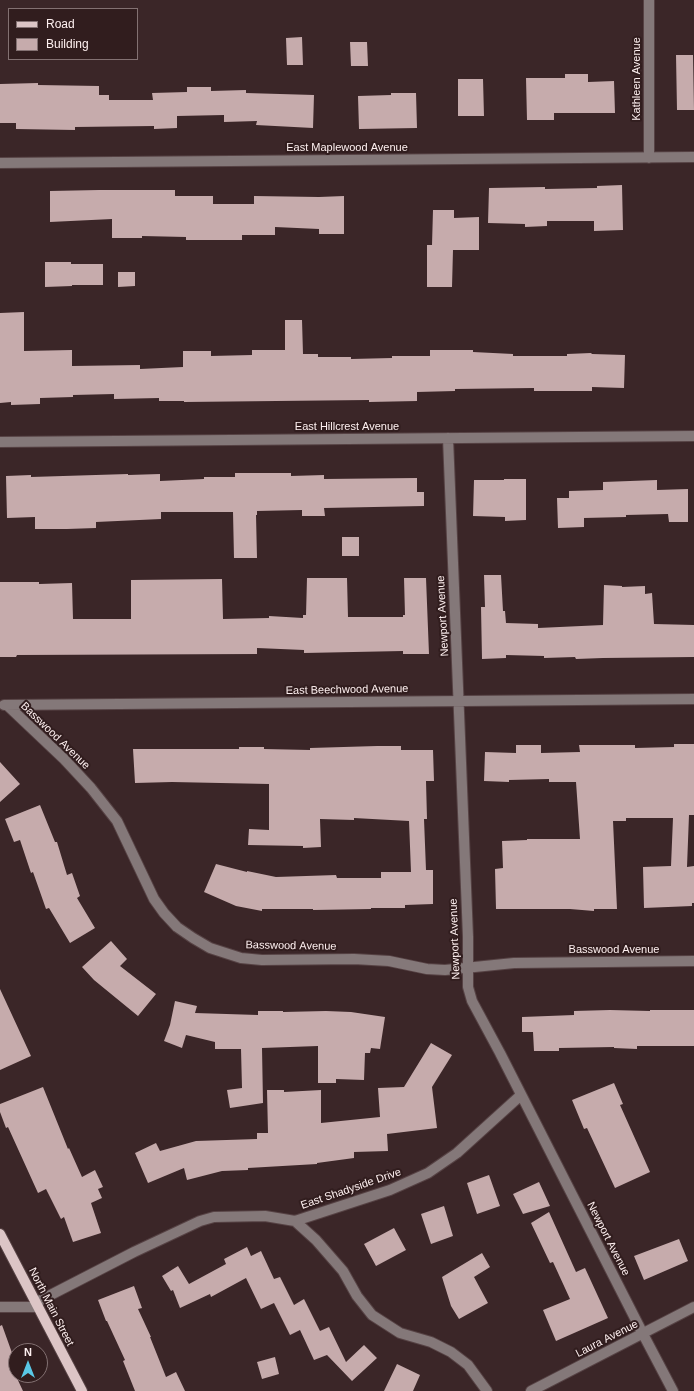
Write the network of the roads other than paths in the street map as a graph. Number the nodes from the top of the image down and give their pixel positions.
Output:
1 (649, 0) edge
2 (694, 157) edge
3 (650, 158) junction
4 (0, 163) edge
5 (694, 436) edge
6 (448, 438) junction
7 (0, 442) edge
8 (694, 699) edge
9 (459, 701) junction
10 (3, 705) edge
11 (694, 962) edge
12 (468, 968) junction
13 (521, 1095) junction
14 (295, 1221) junction
15 (0, 1234) edge
16 (37, 1305) junction
17 (0, 1307) edge
18 (694, 1307) edge
19 (643, 1334) junction
20 (82, 1391) edge
21 (487, 1391) edge
22 (532, 1391) edge
23 (673, 1391) edge

1 - 3 street, Kathleen Avenue
2 - 3 street, East Maplewood Avenue
3 - 4 street, East Maplewood Avenue
5 - 6 street, East Hillcrest Avenue
6 - 7 street, East Hillcrest Avenue
6 - 9 street, Newport Avenue
8 - 9 street, East Beechwood Avenue
9 - 10 street, East Beechwood Avenue
9 - 12 street, Newport Avenue
10 - 12 street, Basswood Avenue
11 - 12 street, Basswood Avenue
12 - 13 street, Newport Avenue
13 - 14 street, East Shadyside Drive
13 - 19 street, Newport Avenue
14 - 16 street, East Shadyside Drive
14 - 21 street
15 - 16 main road, North Main Street
16 - 17 street
16 - 20 main road, North Main Street
18 - 19 street, Laura Avenue
19 - 22 street, Laura Avenue
19 - 23 street, Newport Avenue

